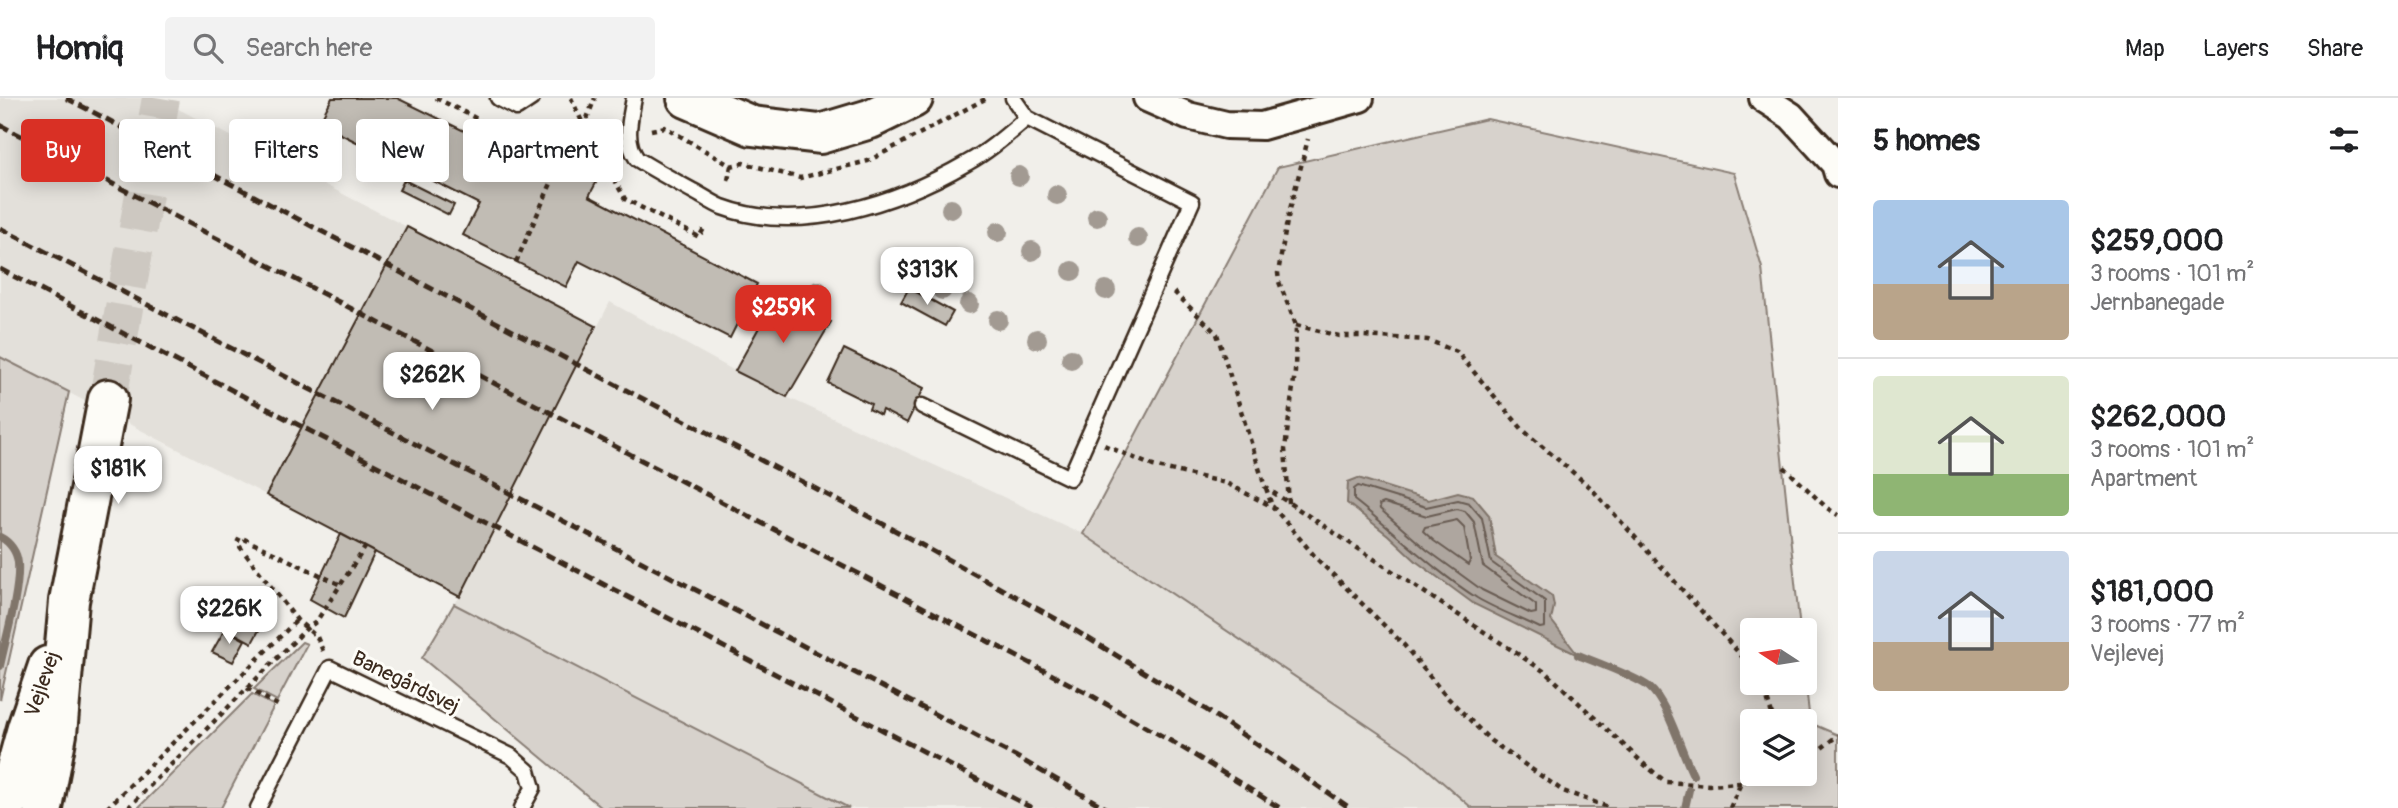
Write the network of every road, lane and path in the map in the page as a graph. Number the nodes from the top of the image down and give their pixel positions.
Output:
1 (436, 98) edge
2 (498, 98) edge
3 (532, 98) edge
4 (572, 98) edge
5 (595, 98) edge
6 (634, 98) edge
7 (687, 98) edge
8 (913, 98) edge
9 (1013, 98) edge
10 (1147, 98) edge
11 (1360, 98) edge
12 (1763, 98) edge
13 (1315, 111) junction
14 (1027, 118) junction
15 (478, 119) edge
16 (581, 119) edge
17 (587, 119) edge
18 (731, 166) dead end
19 (1838, 174) edge
20 (728, 180) dead end
21 (552, 182) edge
22 (616, 182) edge
23 (705, 227) dead end
24 (516, 262) dead end
25 (1158, 279) junction
26 (1296, 325) junction
27 (108, 399) tunnel mouth
28 (922, 406) dead end
29 (1088, 438) junction
30 (1784, 467) dead end
31 (1265, 487) junction
32 (1289, 503) junction
33 (1273, 507) junction
34 (1838, 515) edge
35 (366, 546) dead end
36 (341, 585) junction
37 (69, 601) junction
38 (297, 620) junction
39 (306, 629) junction
40 (1740, 654) edge
41 (330, 668) junction
42 (247, 688) junction
43 (281, 707) dead end
44 (1838, 735) edge
45 (1817, 751) edge
46 (1740, 783) edge
47 (1740, 785) edge
48 (5, 808) edge
49 (22, 808) edge
50 (43, 808) edge
51 (107, 808) edge
52 (128, 808) edge
53 (258, 808) edge
54 (523, 808) edge
55 (1611, 808) edge
56 (1730, 808) edge

1 - 15 path
2 - 3 lane
4 - 16 path
5 - 17 path
6 - 14 lane
7 - 8 street
9 - 14 lane
10 - 13 street
11 - 13 street
12 - 19 street
13 - 26 path
14 - 25 lane
18 - 20 path
21 - 24 path
22 - 23 path
25 - 29 lane
25 - 31 path
26 - 32 path
26 - 40 path
27 - 37 street, Vejlevej
28 - 29 lane
29 - 33 path
30 - 34 path
31 - 32 path
31 - 33 path
32 - 46 path
33 - 55 path
35 - 36 path
36 - 38 path
36 - 39 path
37 - 48 street, Vejlevej
37 - 49 street
37 - 50 street, Vejlevej
38 - 39 path
38 - 51 path
39 - 41 path
39 - 42 path
41 - 53 lane, Banegårdsvej
41 - 54 lane, Banegårdsvej
42 - 43 path
42 - 52 path
44 - 45 path
47 - 56 path

